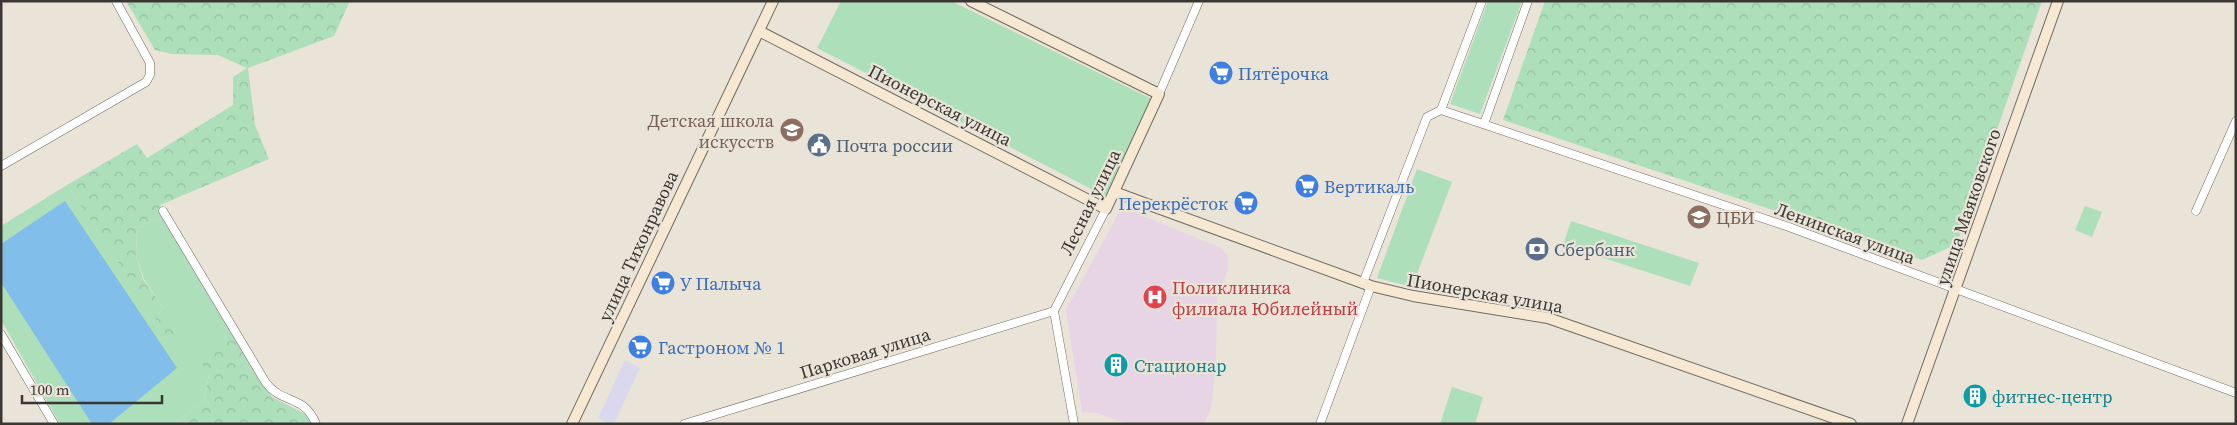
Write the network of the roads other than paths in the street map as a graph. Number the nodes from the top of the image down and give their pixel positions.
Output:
1 (116, 1) edge
2 (773, 1) edge
3 (971, 1) edge
4 (1199, 1) edge
5 (1482, 1) edge
6 (1528, 1) edge
7 (2058, 1) edge
8 (759, 31) junction
9 (1159, 94) junction
10 (1441, 110) junction
11 (2236, 121) edge
12 (1484, 124) junction
13 (1, 166) edge
14 (1114, 192) junction
15 (1106, 209) junction
16 (163, 211) dead end
17 (2196, 211) dead end
18 (1367, 285) junction
19 (1956, 290) junction
20 (1054, 311) junction
21 (1, 334) edge
22 (2236, 393) edge
23 (54, 424) edge
24 (316, 424) edge
25 (572, 424) edge
26 (684, 424) edge
27 (1074, 424) edge
28 (1320, 424) edge
29 (1851, 424) edge
30 (1907, 424) edge

1 - 13 street
2 - 8 street, улица Тихонравова
3 - 9 street
4 - 9 street, Лесная улица
5 - 10 street
6 - 12 street
7 - 19 street, улица Маяковского
8 - 15 street, Пионерская улица
8 - 25 street, улица Тихонравова
9 - 14 street, Лесная улица
10 - 12 street, Ленинская улица
10 - 18 street
11 - 17 street
12 - 19 street, Ленинская улица
14 - 15 street, Лесная улица
14 - 18 street, Пионерская улица
15 - 20 street, Лесная улица
16 - 24 street
18 - 28 street
18 - 29 street, Пионерская улица
19 - 22 street, Ленинская улица
19 - 30 street, улица Маяковского
20 - 26 street, Парковая улица
20 - 27 street
21 - 23 street

